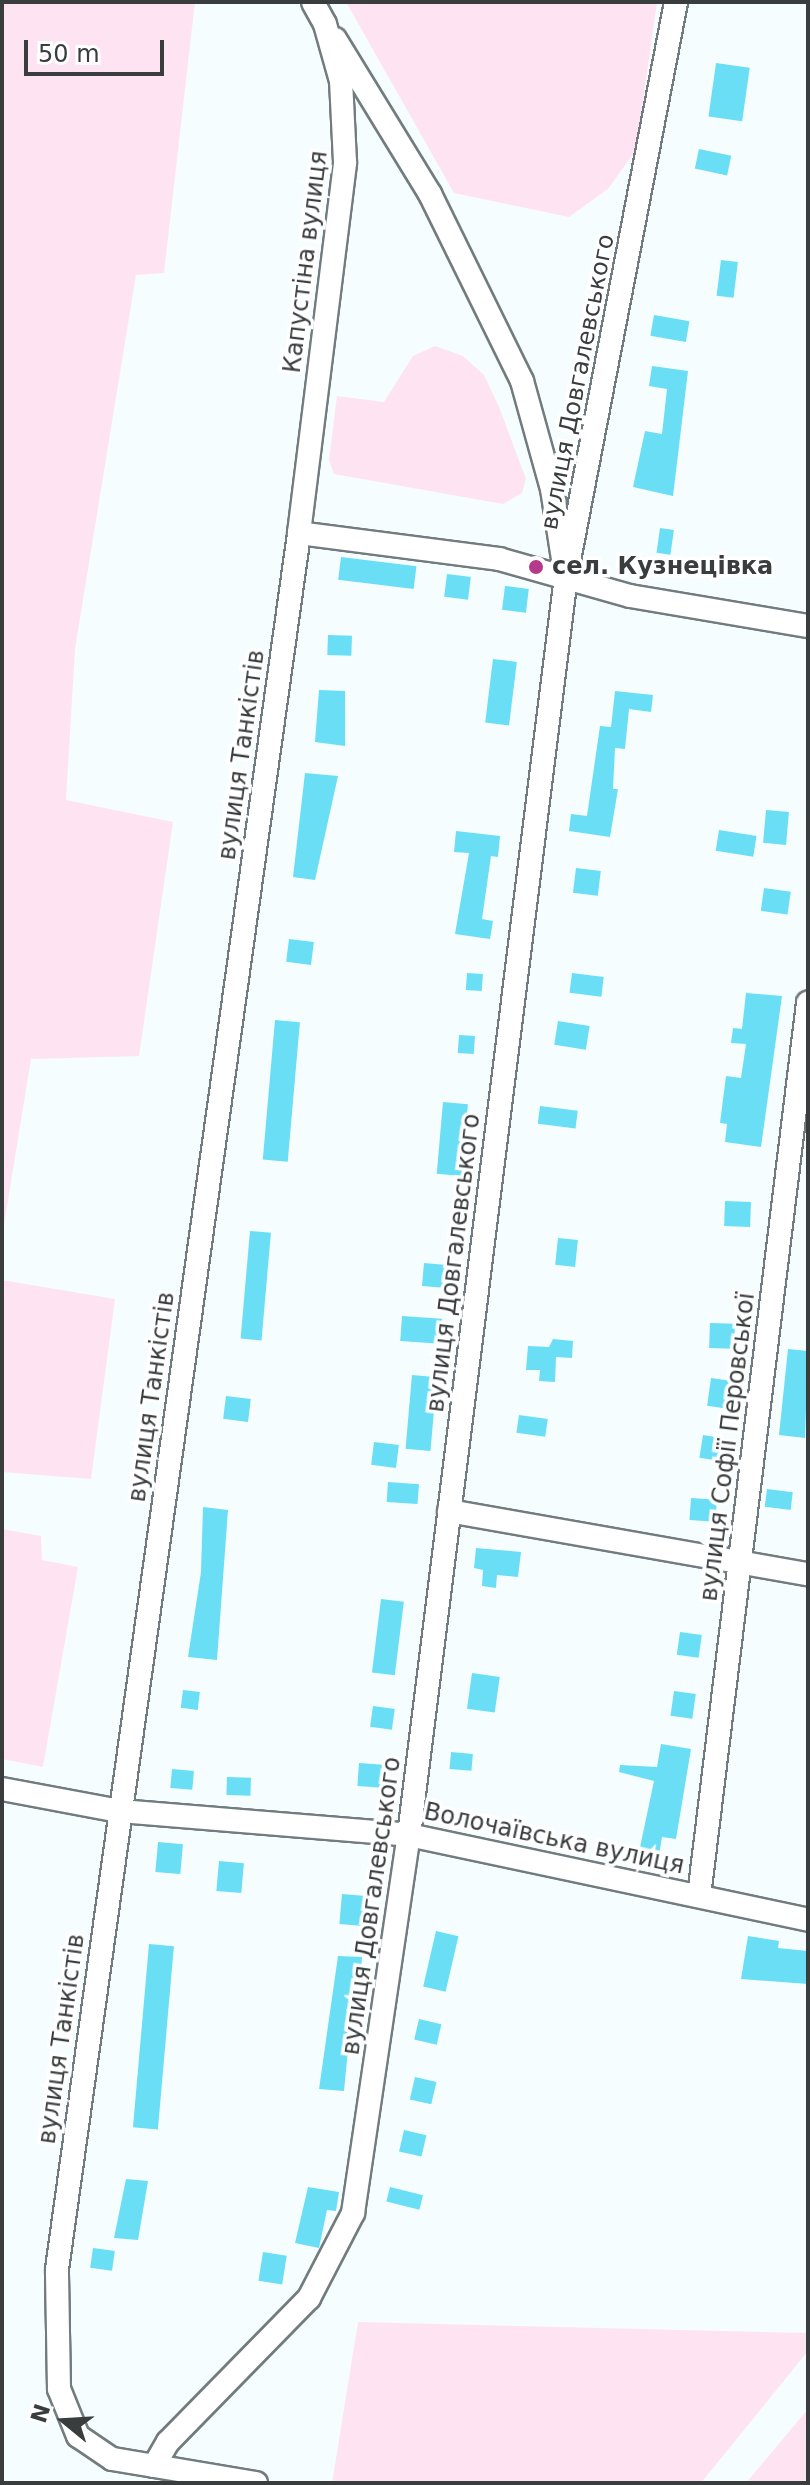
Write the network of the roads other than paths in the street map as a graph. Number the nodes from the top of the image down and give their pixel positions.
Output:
1 (313, 2) edge
2 (676, 2) edge
3 (325, 24) junction
4 (299, 533) junction
5 (566, 576) junction
6 (808, 626) edge
7 (808, 1003) edge
8 (449, 1511) junction
9 (740, 1564) junction
10 (808, 1574) edge
11 (2, 1789) edge
12 (120, 1811) junction
13 (409, 1835) junction
14 (699, 1896) junction
15 (808, 1920) edge
16 (154, 2466) junction
17 (256, 2483) edge

1 - 3 street, Капустіна вулиця
2 - 5 street, вулиця Довгалевського
3 - 4 street, Капустіна вулиця
3 - 5 street
4 - 5 street
4 - 12 street, вулиця Танкістів
5 - 6 street
5 - 8 street, вулиця Довгалевського
7 - 9 street, вулиця Софії Перовської
8 - 9 street
8 - 13 street, вулиця Довгалевського
9 - 10 street
9 - 14 street, вулиця Софії Перовської
11 - 12 street, Волочаївська вулиця
12 - 13 street, Волочаївська вулиця
12 - 16 street, вулиця Танкістів
13 - 14 street, Волочаївська вулиця
13 - 16 street, вулиця Довгалевського
14 - 15 street, Волочаївська вулиця
16 - 17 street, вулиця Танкістів

